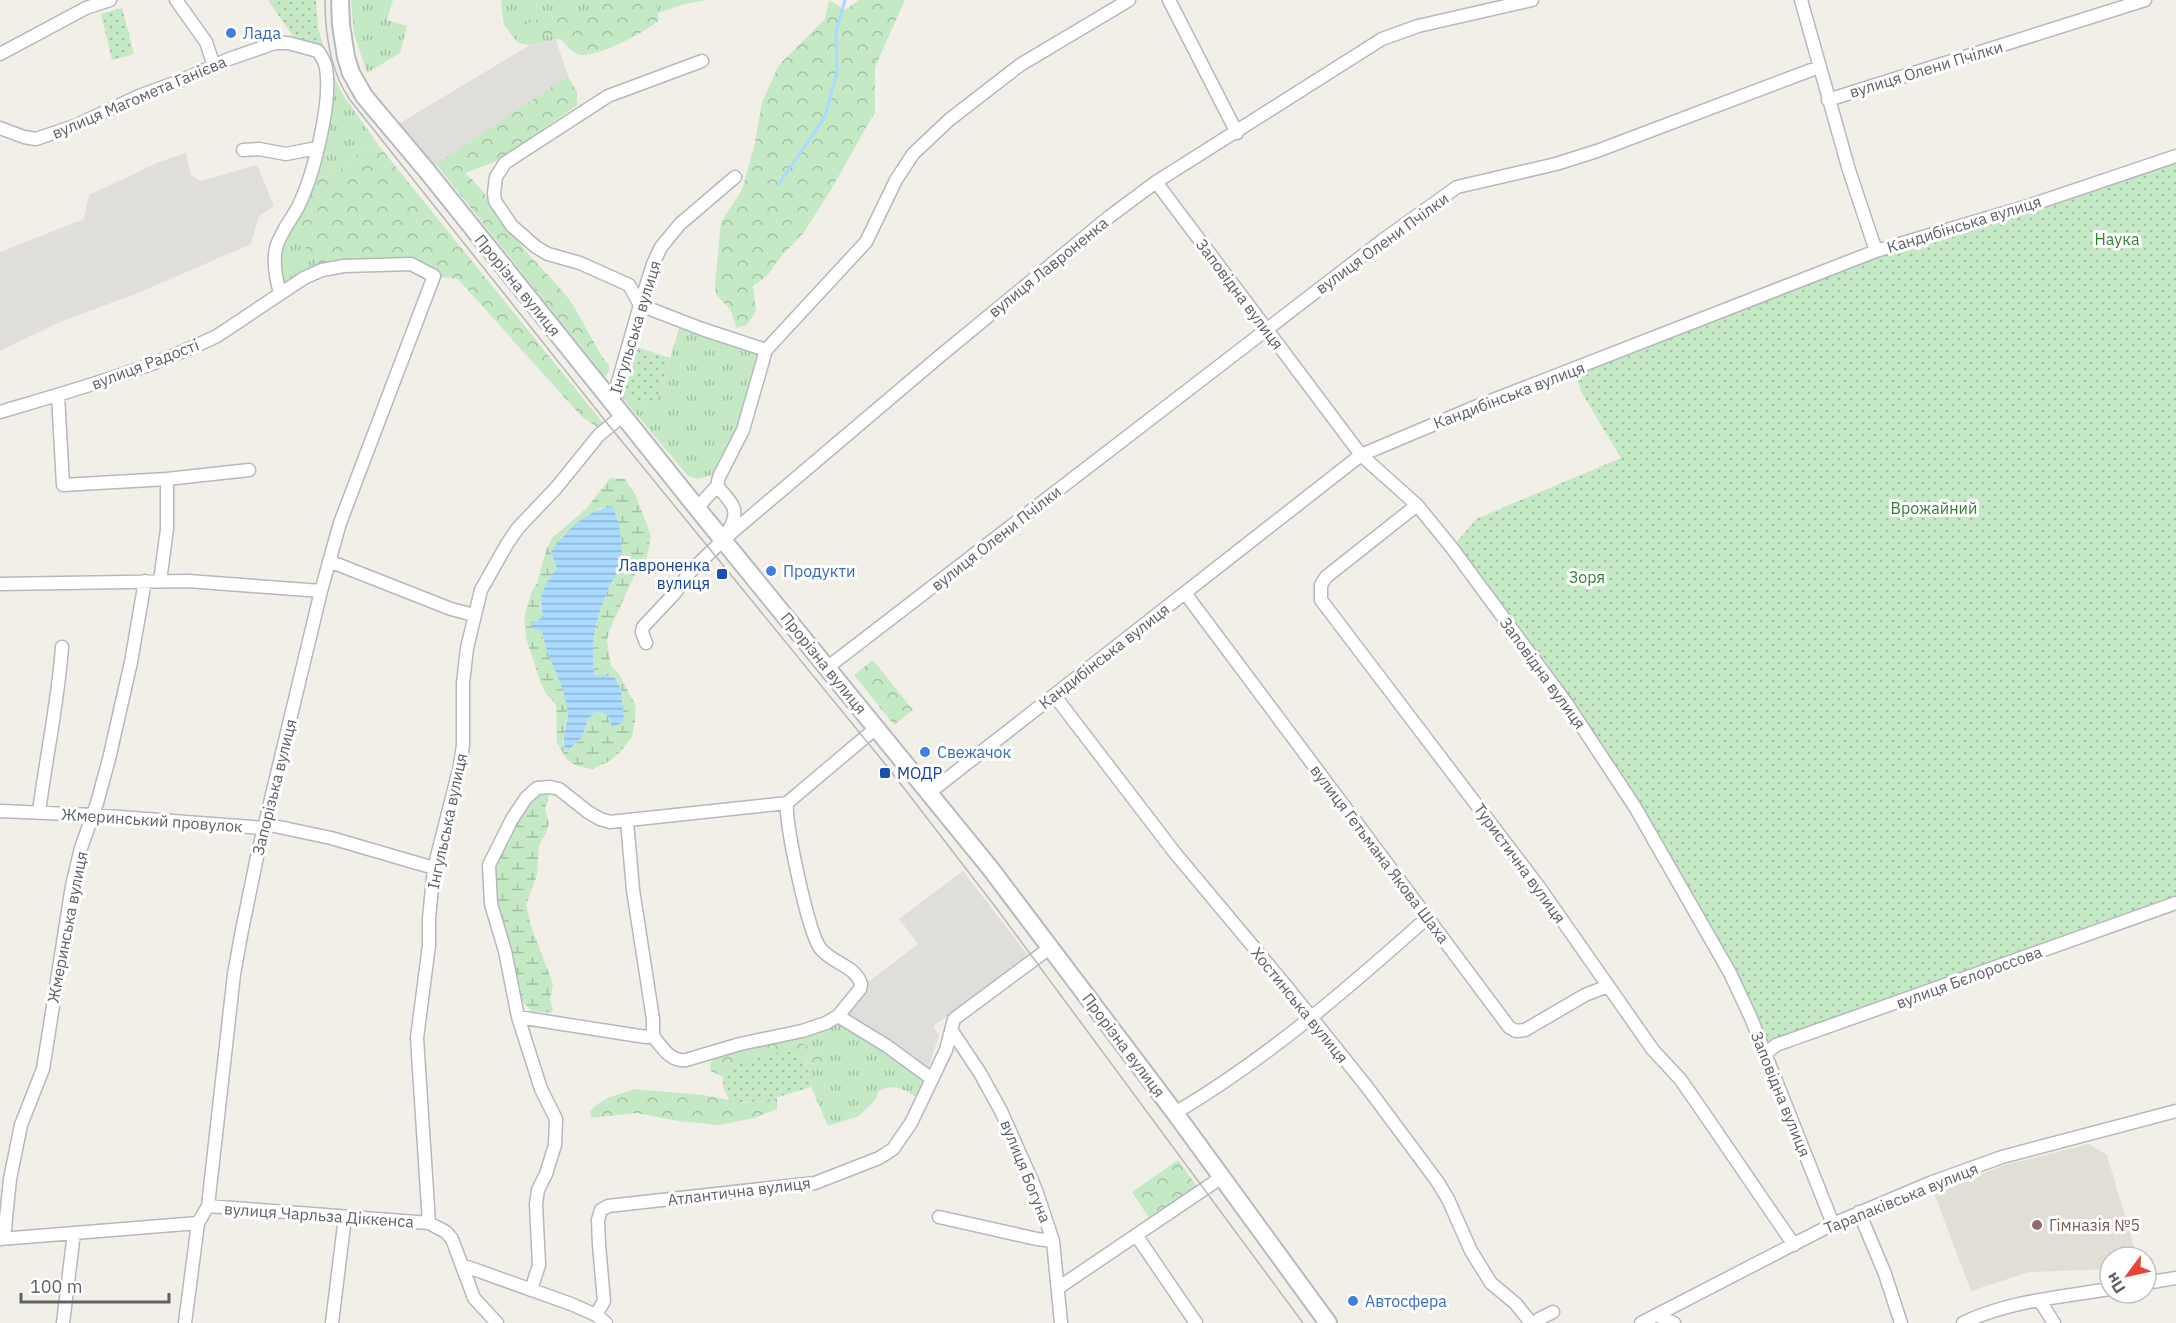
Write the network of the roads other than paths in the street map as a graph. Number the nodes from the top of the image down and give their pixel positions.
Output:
1 (110, 0) edge
2 (176, 0) edge
3 (340, 0) edge
4 (1129, 0) edge
5 (1168, 0) edge
6 (1532, 0) edge
7 (1801, 0) edge
8 (2145, 0) edge
9 (0, 54) edge
10 (702, 61) dead end
11 (214, 66) junction
12 (1819, 67) junction
13 (1828, 100) junction
14 (0, 128) edge
15 (1237, 133) junction
16 (316, 148) junction
17 (243, 150) dead end
18 (2176, 156) edge
19 (735, 177) dead end
20 (1156, 182) junction
21 (1876, 251) junction
22 (426, 271) joint
23 (280, 293) junction
24 (640, 304) junction
25 (1266, 329) junction
26 (766, 350) junction
27 (58, 395) junction
28 (617, 409) junction
29 (0, 412) edge
30 (1361, 455) junction
31 (249, 470) dead end
32 (167, 479) junction
33 (717, 486) junction
34 (1417, 505) junction
35 (697, 508) junction
36 (723, 540) junction
37 (329, 561) junction
38 (146, 581) junction
39 (160, 581) junction
40 (0, 584) edge
41 (321, 591) junction
42 (1185, 593) junction
43 (474, 615) junction
44 (646, 643) dead end
45 (62, 648) dead end
46 (828, 667) junction
47 (1054, 695) junction
48 (876, 728) junction
49 (929, 793) junction
50 (787, 803) junction
51 (0, 811) edge
52 (39, 812) junction
53 (93, 815) junction
54 (627, 821) junction
55 (265, 826) junction
56 (434, 867) junction
57 (2176, 903) edge
58 (1427, 918) junction
59 (1051, 947) junction
60 (1608, 986) junction
61 (838, 1016) junction
62 (518, 1017) junction
63 (1312, 1018) junction
64 (952, 1031) junction
65 (653, 1036) junction
66 (1765, 1054) junction
67 (932, 1079) junction
68 (2176, 1112) edge
69 (1175, 1113) junction
70 (1222, 1177) junction
71 (208, 1206) junction
72 (1859, 1212) junction
73 (345, 1217) junction
74 (939, 1217) dead end
75 (198, 1223) junction
76 (429, 1223) junction
77 (1833, 1224) junction
78 (74, 1233) junction
79 (1136, 1235) junction
80 (2, 1239) edge
81 (1053, 1241) junction
82 (1794, 1245) junction
83 (462, 1265) junction
84 (2176, 1278) edge
85 (2158, 1281) edge
86 (1058, 1288) junction
87 (531, 1290) junction
88 (2098, 1291) edge
89 (2040, 1301) junction
90 (1553, 1312) dead end
91 (1656, 1315) junction
92 (601, 1319) edge
93 (63, 1323) edge
94 (185, 1323) edge
95 (332, 1323) edge
96 (497, 1323) edge
97 (1061, 1323) edge
98 (1196, 1323) edge
99 (1328, 1323) edge
100 (1531, 1323) edge
101 (1537, 1323) edge
102 (1641, 1323) edge
103 (1674, 1323) edge
104 (1901, 1323) edge
105 (1963, 1323) edge
106 (2054, 1323) edge

1 - 9 street
2 - 11 street
3 - 28 main road, Прорізна вулиця
4 - 26 street
5 - 15 street
6 - 15 street, вулиця Лавроненка
7 - 12 street
8 - 13 street, вулиця Олени Пчілки
10 - 24 street
11 - 14 street, вулиця Магомета Ганієва
11 - 16 street, вулиця Магомета Ганієва
12 - 13 street, вулиця Олени Пчілки
12 - 25 street, вулиця Олени Пчілки
13 - 21 street
15 - 20 street, вулиця Лавроненка
16 - 17 street
16 - 23 street
18 - 21 street, Кандибінська вулиця
19 - 24 street, Інгульська вулиця
20 - 25 street, Заповідна вулиця
20 - 36 street, вулиця Лавроненка
21 - 30 street, Кандибінська вулиця
22 - 23 street, вулиця Радості
22 - 37 street, Запорізька вулиця
23 - 27 street, вулиця Радості
24 - 26 street
24 - 28 street, Інгульська вулиця
25 - 30 street, Заповідна вулиця
25 - 46 street, вулиця Олени Пчілки
26 - 33 street
27 - 29 street, вулиця Радості
27 - 32 street
28 - 35 main road, Прорізна вулиця
28 - 43 street, Інгульська вулиця
30 - 34 street, Заповідна вулиця
30 - 42 street, Кандибінська вулиця
31 - 32 street
32 - 39 street
33 - 35 street
33 - 36 street
34 - 60 street, Туристична вулиця
34 - 66 street, Заповідна вулиця
35 - 36 main road, Прорізна вулиця
36 - 44 street, вулиця Лавроненка
36 - 46 main road, Прорізна вулиця
37 - 41 street, Запорізька вулиця
37 - 43 street
38 - 39 street
38 - 40 street
38 - 53 street, Жмеринська вулиця
39 - 41 street
41 - 55 street, Запорізька вулиця
42 - 47 street, Кандибінська вулиця
42 - 58 street, вулиця Гетьмана Якова Шаха
43 - 56 street, Інгульська вулиця
45 - 52 street, Жмеринський провулок
46 - 48 main road, Прорізна вулиця
47 - 49 street, Кандибінська вулиця
47 - 63 street, Хостинська вулиця
48 - 49 main road, Прорізна вулиця
48 - 50 street
49 - 59 main road, Прорізна вулиця
50 - 54 street
50 - 61 street
51 - 52 street, Жмеринський провулок
52 - 53 street, Жмеринський провулок
53 - 55 street, Жмеринський провулок
53 - 80 street, Жмеринська вулиця
54 - 62 street
54 - 65 street
55 - 56 street, Жмеринський провулок
55 - 71 street, Запорізька вулиця
56 - 76 street, Інгульська вулиця
57 - 66 street, вулиця Бєлороссова
58 - 60 street, вулиця Гетьмана Якова Шаха
58 - 63 street
59 - 64 street, Атлантична вулиця
59 - 69 main road, Прорізна вулиця
60 - 82 street, Туристична вулиця
61 - 65 street
61 - 67 street
62 - 65 street
62 - 87 street
63 - 69 street
63 - 100 street, Хостинська вулиця
64 - 67 street, Атлантична вулиця
64 - 81 street, вулиця Богуна
66 - 77 street, Заповідна вулиця
67 - 92 street, Атлантична вулиця
68 - 72 street, Тарапаківська вулиця
69 - 70 main road, Прорізна вулиця
70 - 79 street
70 - 99 main road, Прорізна вулиця
71 - 73 street, вулиця Чарльза Діккенса
71 - 75 street, Запорізька вулиця
72 - 77 street, Тарапаківська вулиця
72 - 104 street
73 - 76 street, вулиця Чарльза Діккенса
73 - 95 street
74 - 81 street
75 - 78 street
75 - 94 street, Запорізька вулиця
76 - 83 street
77 - 82 street, Тарапаківська вулиця
78 - 80 street
78 - 93 street
79 - 86 street
79 - 98 street
81 - 86 street, вулиця Богуна
82 - 91 street, Тарапаківська вулиця
83 - 87 street
83 - 96 street
84 - 85 street
86 - 97 street, вулиця Богуна
87 - 92 street
88 - 89 street
89 - 105 street
89 - 106 street
90 - 101 street
91 - 102 street, Тарапаківська вулиця
91 - 103 street

